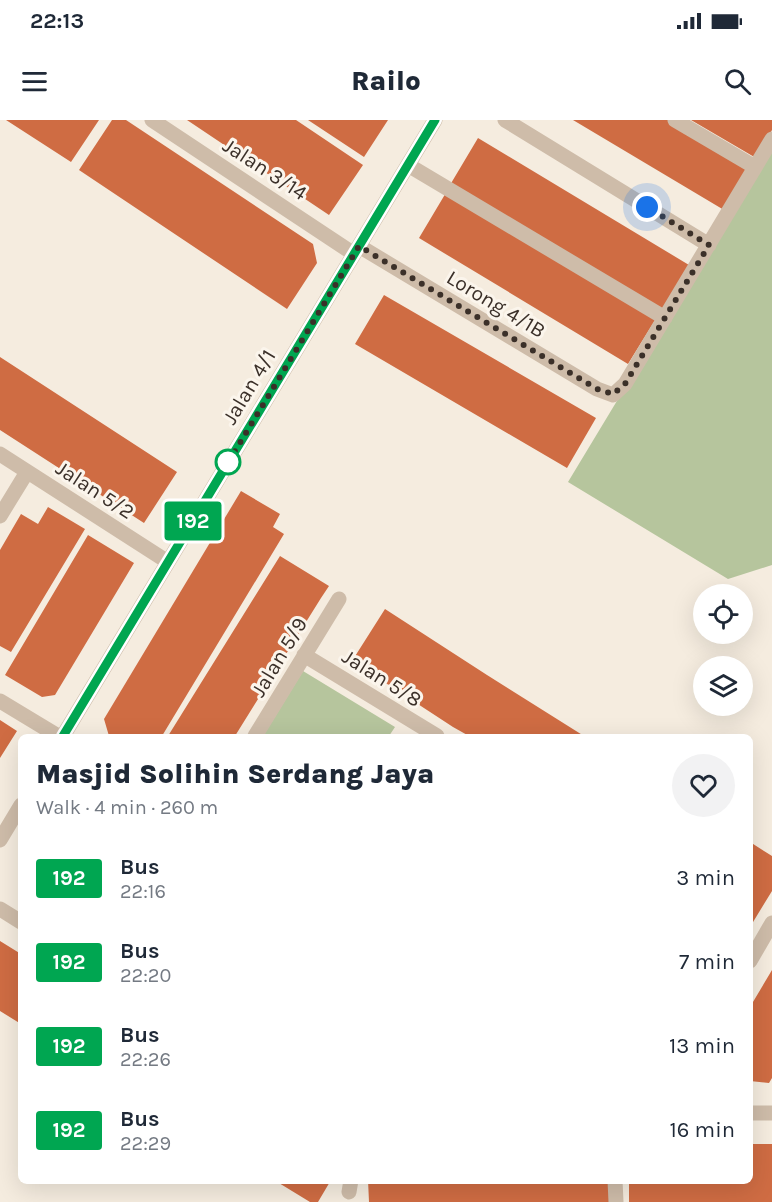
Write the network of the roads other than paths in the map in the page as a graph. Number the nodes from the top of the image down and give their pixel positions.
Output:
1 (152, 120) edge
2 (435, 120) edge
3 (505, 120) edge
4 (675, 120) edge
5 (772, 140) edge
6 (408, 165) junction
7 (755, 167) junction
8 (709, 245) junction
9 (357, 250) junction
10 (665, 318) junction
11 (0, 454) edge
12 (27, 472) junction
13 (0, 516) edge
14 (168, 562) junction
15 (339, 599) dead end
16 (304, 655) junction
17 (0, 701) edge
18 (57, 734) edge
19 (61, 734) edge
20 (256, 734) edge
21 (434, 734) edge
22 (18, 810) edge
23 (0, 840) edge
24 (0, 909) edge
25 (18, 920) edge
26 (772, 923) edge
27 (753, 955) edge
28 (753, 1113) edge
29 (772, 1113) edge
30 (615, 1184) edge
31 (616, 1202) edge

1 - 9 street, Jalan 3/14
2 - 6 street, Jalan 4/1
3 - 8 street
4 - 7 street
5 - 7 street
6 - 9 street, Jalan 4/1
6 - 10 street
7 - 8 street
8 - 10 street
9 - 10 street, Lorong 4/1B
9 - 14 street, Jalan 4/1
11 - 12 street, Jalan 5/2
12 - 13 street
12 - 14 street, Jalan 5/2
14 - 19 street, Jalan 4/1
15 - 16 street, Jalan 5/9
16 - 20 street, Jalan 5/9
16 - 21 street, Jalan 5/8
17 - 18 street
22 - 23 street
24 - 25 street
26 - 27 street
28 - 29 street
30 - 31 street

